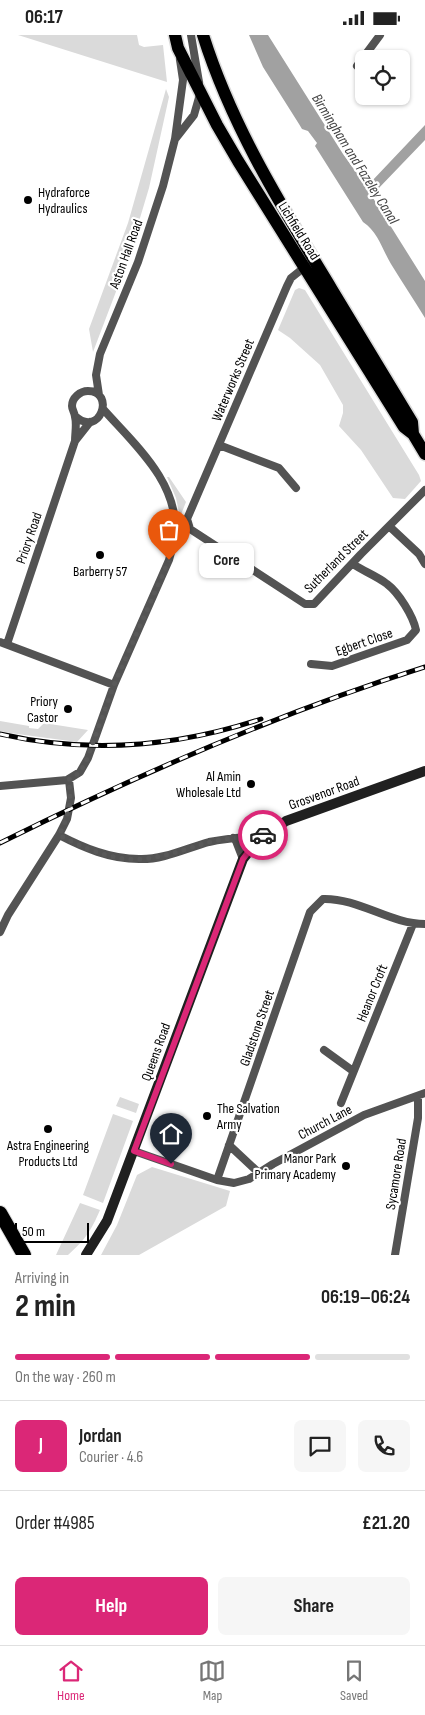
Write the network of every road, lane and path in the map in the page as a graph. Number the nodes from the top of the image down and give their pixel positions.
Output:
1 (175, 35) edge
2 (191, 35) edge
3 (203, 35) edge
4 (380, 35) edge
5 (178, 48) junction
6 (369, 50) edge
7 (201, 92) junction
8 (175, 139) junction
9 (309, 264) junction
10 (96, 375) junction
11 (85, 391) junction
12 (99, 395) junction
13 (103, 409) junction
14 (76, 416) junction
15 (92, 421) junction
16 (115, 422) junction
17 (75, 441) junction
18 (219, 445) junction
19 (425, 454) edge
20 (296, 488) dead end
21 (425, 490) edge
22 (187, 519) joint
23 (389, 526) junction
24 (353, 564) junction
25 (425, 564) edge
26 (3, 643) edge
27 (311, 663) dead end
28 (114, 685) junction
29 (425, 771) edge
30 (68, 780) junction
31 (0, 786) edge
32 (59, 835) junction
33 (266, 835) junction
34 (233, 838) junction
35 (243, 859) junction
36 (413, 924) junction
37 (425, 924) edge
38 (0, 932) edge
39 (324, 1050) dead end
40 (354, 1071) junction
41 (421, 1094) edge
42 (341, 1103) dead end
43 (229, 1145) junction
44 (134, 1151) junction
45 (259, 1173) junction
46 (217, 1180) junction
47 (0, 1213) edge
48 (24, 1255) edge
49 (86, 1255) edge
50 (396, 1255) edge

1 - 5 main road, Lichfield Road
2 - 7 street, Aston Hall Road
3 - 9 main road, Lichfield Road
4 - 6 street
5 - 7 main road, Lichfield Road
5 - 8 street, Aston Hall Road
7 - 8 street, Aston Hall Road
7 - 9 main road, Lichfield Road
8 - 10 street, Aston Hall Road
9 - 18 street, Waterworks Street
9 - 19 main road, Lichfield Road
10 - 11 street, Aston Hall Road
10 - 12 street, Aston Hall Road
11 - 12 street
11 - 14 street, Aston Hall Road
12 - 13 street, Aston Hall Road
13 - 15 street
13 - 16 street, Aston Hall Road
14 - 15 street
14 - 17 street, Priory Road
15 - 16 street
15 - 17 street, Priory Road
16 - 28 street, Aston Hall Road
17 - 26 street, Priory Road
18 - 20 street
18 - 22 street, Waterworks Street
21 - 23 street, Sutherland Street
22 - 24 street, Sutherland Street
23 - 24 street, Sutherland Street
23 - 25 street
24 - 27 street, Egbert Close
26 - 28 street, Priory Road
28 - 30 street, Aston Hall Road
29 - 33 main road, Grosvenor Road
30 - 31 street
30 - 32 street
32 - 34 street, Grosvenor Road
32 - 38 street
33 - 34 street, Grosvenor Road
33 - 35 main road, Queens Road
34 - 35 street
35 - 44 main road, Queens Road
36 - 37 street
36 - 40 street, Heanor Croft
36 - 43 street, Gladstone Street
39 - 40 street
40 - 42 street, Heanor Croft
41 - 45 street, Church Lane
41 - 50 street, Sycamore Road
43 - 45 street
43 - 46 street, Gladstone Street
44 - 46 street, Church Lane
44 - 49 main road, Queens Road
45 - 46 street, Church Lane
47 - 48 highway

